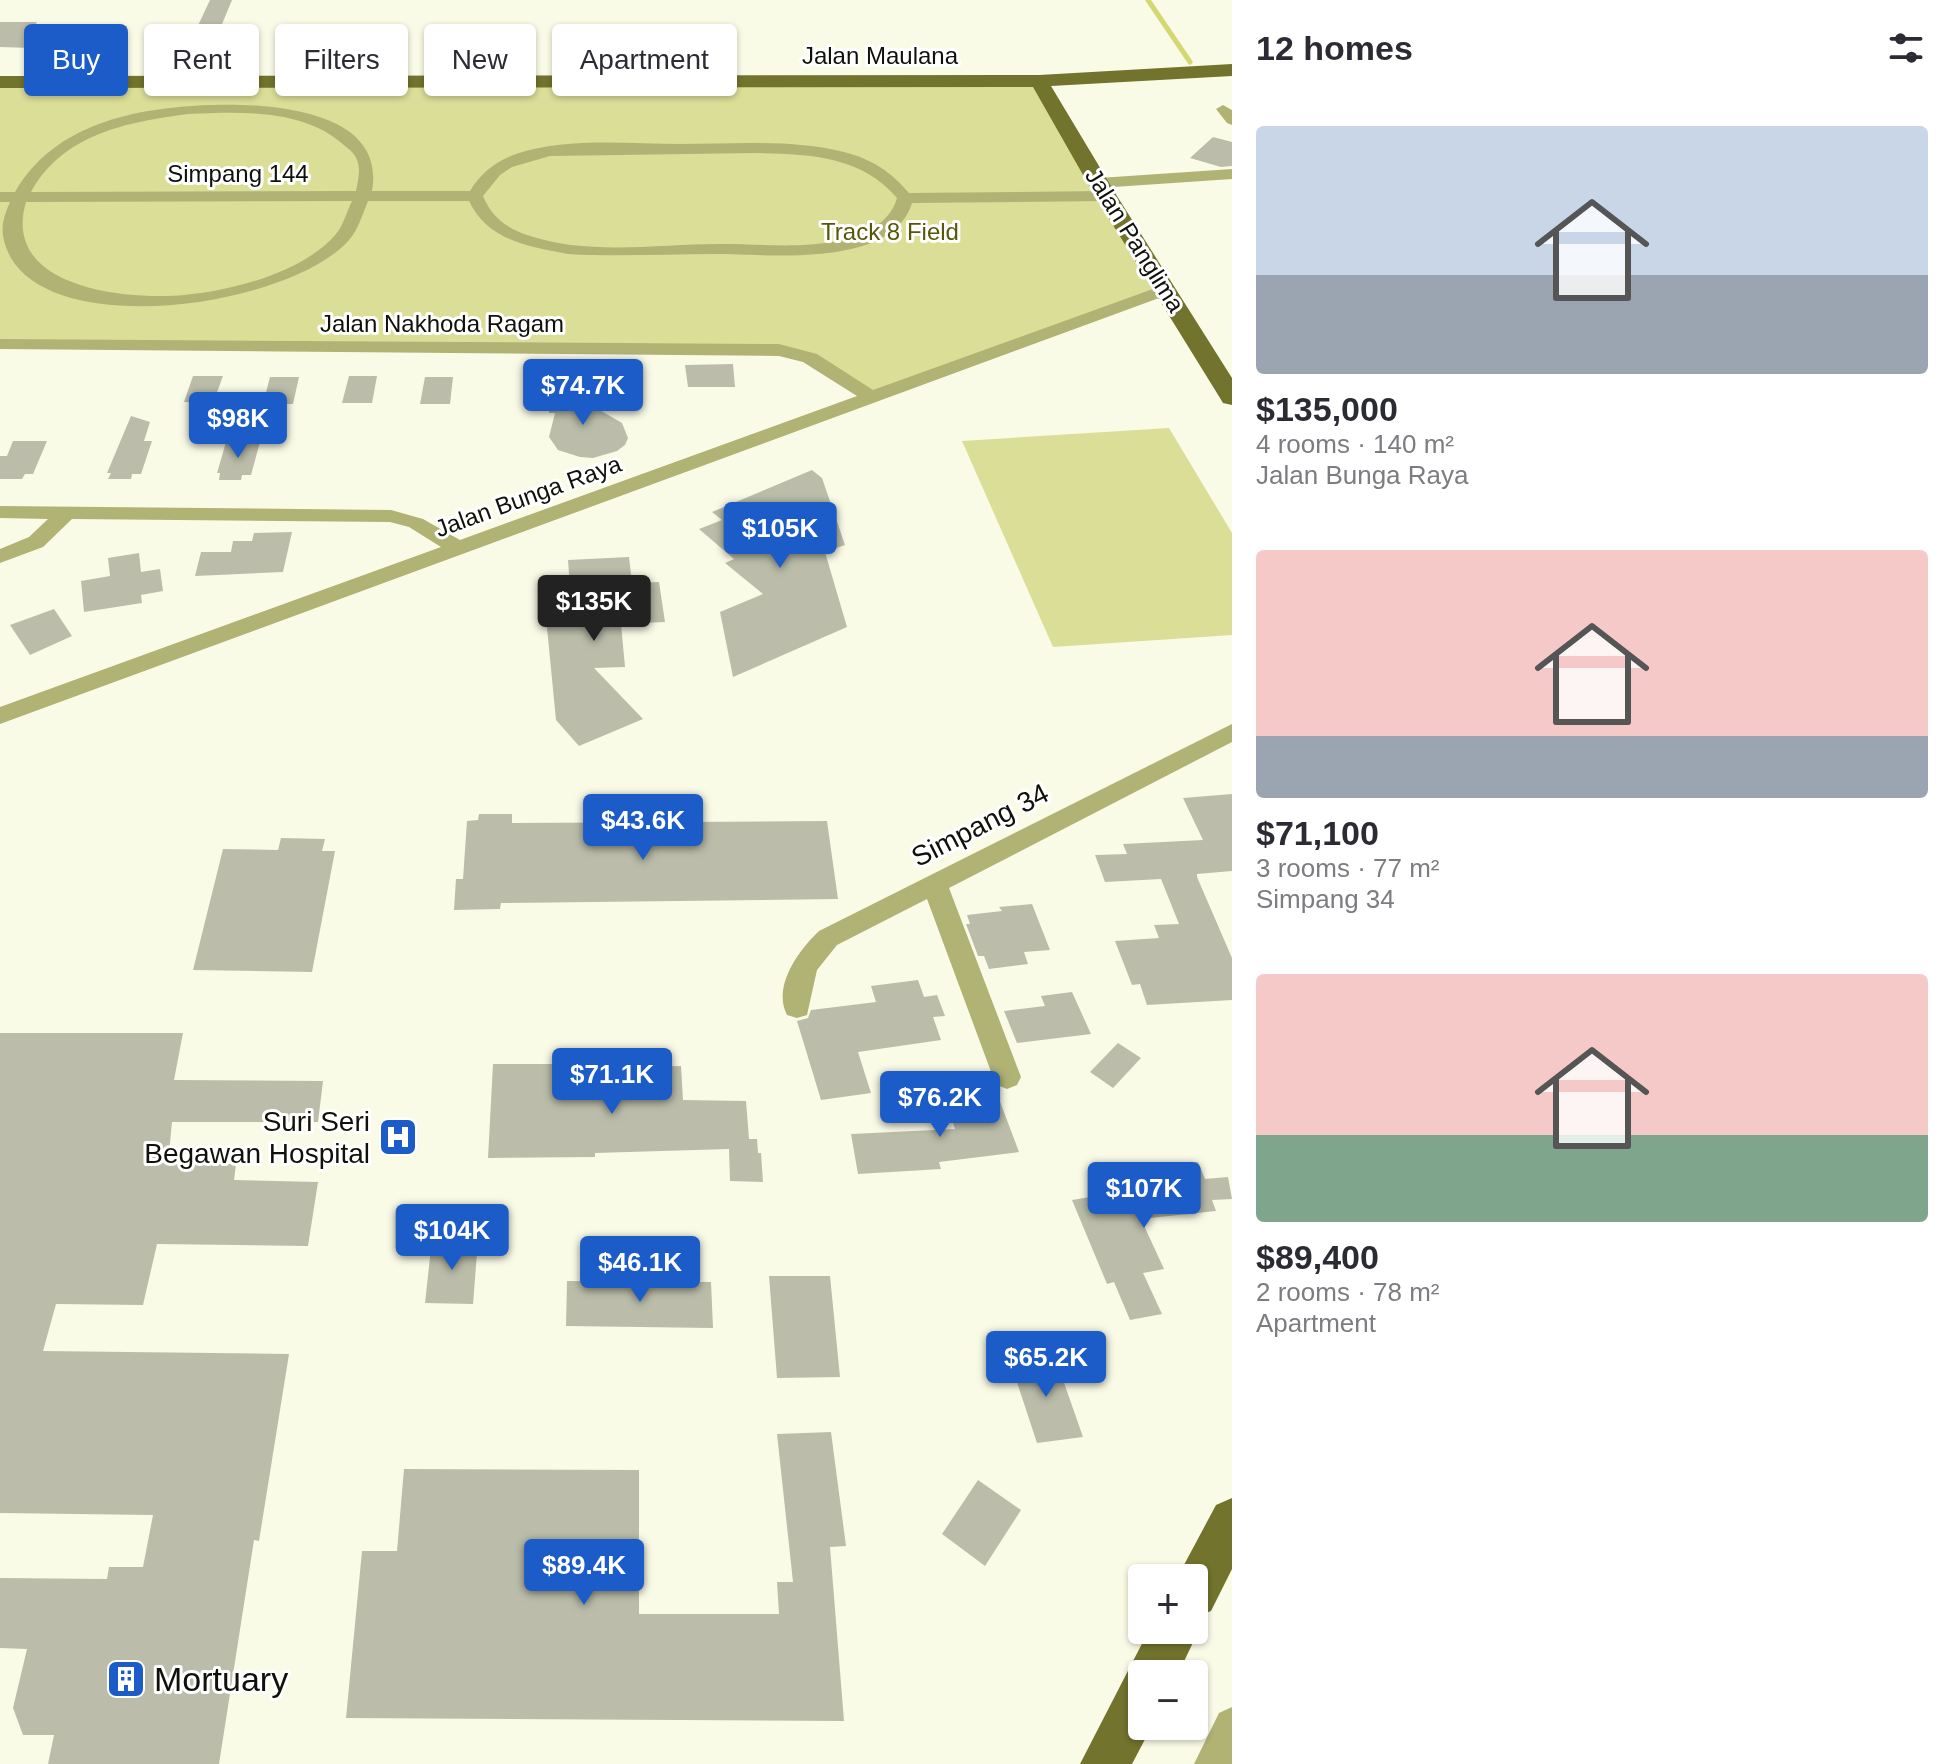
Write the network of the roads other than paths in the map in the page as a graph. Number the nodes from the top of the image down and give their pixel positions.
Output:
1 (1232, 70) edge
2 (1039, 81) junction
3 (0, 82) edge
4 (144, 82) edge
5 (259, 82) edge
6 (230, 96) edge
7 (225, 109) junction
8 (1232, 174) edge
9 (1102, 189) junction
10 (475, 196) junction
11 (0, 197) edge
12 (20, 197) junction
13 (363, 197) junction
14 (905, 198) junction
15 (1164, 290) junction
16 (143, 324) junction
17 (0, 344) edge
18 (872, 397) junction
19 (1232, 398) edge
20 (0, 512) edge
21 (67, 512) junction
22 (460, 549) junction
23 (0, 557) edge
24 (0, 716) edge
25 (1232, 732) edge
26 (935, 884) junction
27 (797, 1007) dead end
28 (1007, 1077) dead end
29 (1232, 1521) edge
30 (1208, 1567) edge
31 (1128, 1720) edge
32 (1232, 1726) edge
33 (1105, 1764) edge
34 (1213, 1764) edge

1 - 2 main road, Jalan Maulana
2 - 5 main road, Jalan Maulana
2 - 9 main road, Jalan Panglima
3 - 4 main road, Jalan Maulana
6 - 7 street
7 - 12 street
7 - 13 street
8 - 9 street
9 - 14 street
9 - 15 main road, Jalan Panglima
10 - 13 street, Simpang 144
10 - 14 street
10 - 14 street
11 - 12 street, Simpang 144
12 - 13 street, Simpang 144
12 - 16 street
13 - 16 street
15 - 18 street, Jalan Bunga Raya
15 - 19 main road, Jalan Panglima
16 - 17 street, Jalan Nakhoda Ragam
16 - 18 street, Jalan Nakhoda Ragam
18 - 22 street, Jalan Bunga Raya
20 - 21 street
21 - 22 street
21 - 23 street
22 - 24 street, Jalan Bunga Raya
25 - 26 street, Simpang 34
26 - 27 street, Simpang 34
26 - 28 street
29 - 30 main road
31 - 33 main road
32 - 34 street

